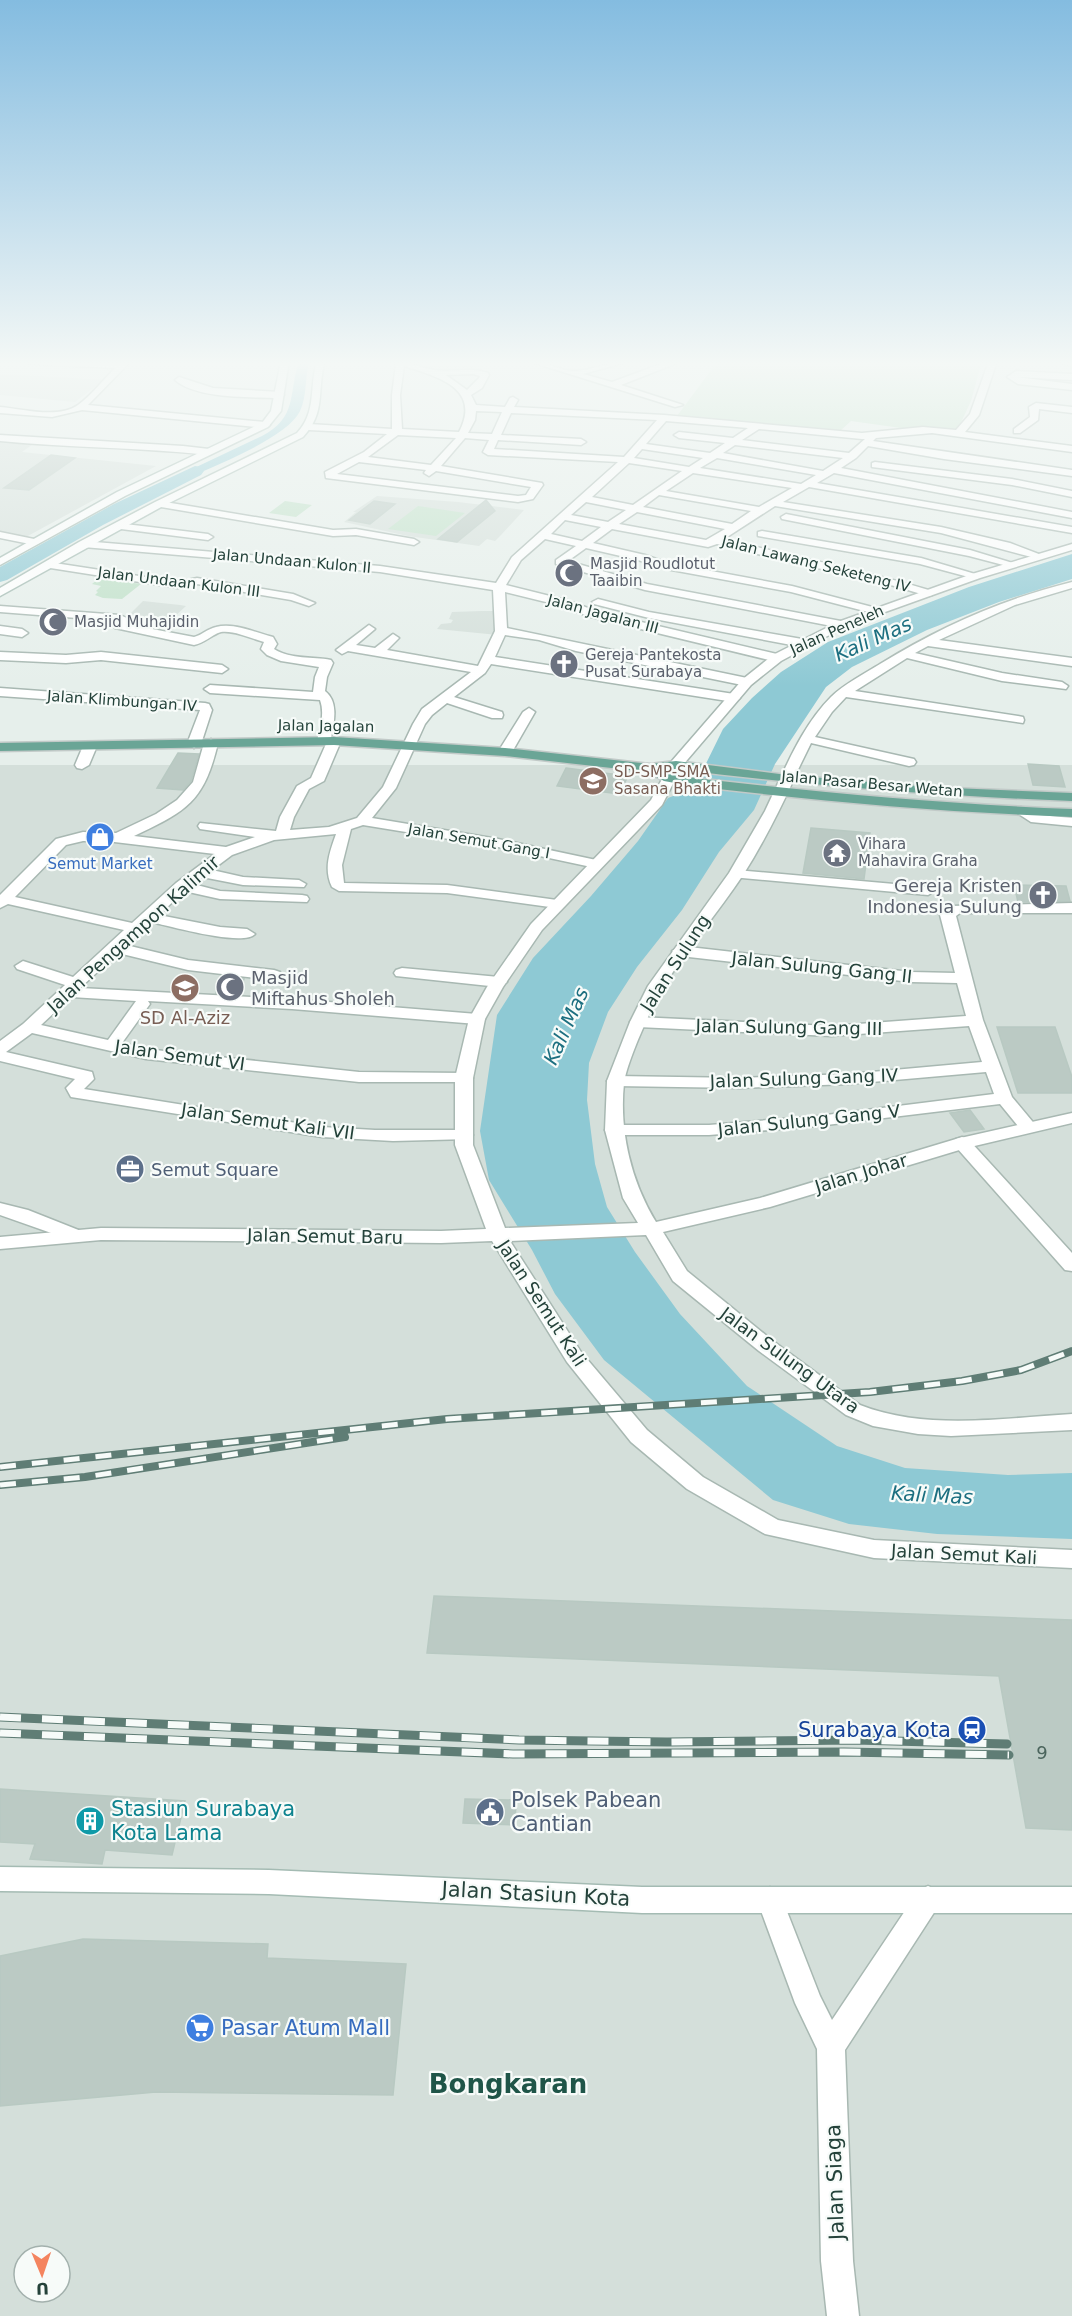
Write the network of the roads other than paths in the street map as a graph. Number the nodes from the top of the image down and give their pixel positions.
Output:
1 (173, 469) edge
2 (230, 469) edge
3 (338, 469) edge
4 (433, 469) edge
5 (441, 469) edge
6 (617, 469) edge
7 (688, 469) edge
8 (811, 469) edge
9 (836, 469) edge
10 (904, 469) edge
11 (1041, 469) edge
12 (694, 470) junction
13 (831, 472) junction
14 (1072, 473) edge
15 (805, 486) junction
16 (416, 487) junction
17 (657, 492) junction
18 (1072, 494) edge
19 (584, 498) junction
20 (773, 503) junction
21 (159, 504) junction
22 (792, 506) junction
23 (634, 509) junction
24 (758, 511) junction
25 (1072, 515) edge
26 (782, 516) junction
27 (564, 517) junction
28 (613, 525) junction
29 (117, 526) junction
30 (735, 528) junction
31 (1072, 530) edge
32 (762, 534) junction
33 (0, 535) edge
34 (542, 536) junction
35 (208, 537) dead end
36 (715, 540) junction
37 (35, 542) junction
38 (414, 542) dead end
39 (83, 544) junction
40 (588, 545) junction
41 (742, 547) junction
42 (1072, 547) edge
43 (1039, 556) junction
44 (0, 562) edge
45 (1011, 564) junction
46 (48, 565) junction
47 (976, 576) junction
48 (1072, 585) edge
49 (499, 587) junction
50 (0, 593) edge
51 (928, 593) junction
52 (598, 602) dead end
53 (309, 603) dead end
54 (0, 609) edge
55 (876, 611) junction
56 (842, 624) junction
57 (369, 629) dead end
58 (0, 630) edge
59 (501, 631) junction
60 (22, 633) dead end
61 (393, 638) dead end
62 (925, 642) junction
63 (802, 643) junction
64 (347, 647) junction
65 (377, 653) junction
66 (903, 654) junction
67 (0, 656) edge
68 (777, 658) junction
69 (1072, 662) edge
70 (327, 663) junction
71 (484, 665) junction
72 (222, 669) dead end
73 (747, 682) junction
74 (1062, 686) dead end
75 (210, 689) dead end
76 (0, 692) edge
77 (843, 693) junction
78 (325, 697) junction
79 (445, 698) junction
80 (734, 698) junction
81 (529, 712) dead end
82 (497, 715) dead end
83 (1018, 720) dead end
84 (809, 739) junction
85 (329, 741) junction
86 (211, 743) junction
87 (194, 744) junction
88 (411, 745) junction
89 (90, 746) junction
90 (0, 747) edge
91 (505, 752) junction
92 (909, 762) dead end
93 (82, 765) dead end
94 (673, 771) junction
95 (868, 785) junction
96 (778, 787) junction
97 (1072, 797) edge
98 (868, 802) junction
99 (1021, 811) junction
100 (1072, 813) edge
101 (365, 818) junction
102 (433, 821) dead end
103 (1072, 822) edge
104 (204, 826) dead end
105 (345, 827) junction
106 (277, 835) junction
107 (119, 837) junction
108 (227, 852) junction
109 (596, 864) junction
110 (199, 872) junction
111 (736, 874) junction
112 (181, 886) junction
113 (928, 891) dead end
114 (2, 902) edge
115 (557, 904) junction
116 (1072, 908) edge
117 (148, 917) junction
118 (135, 928) junction
119 (247, 934) dead end
120 (113, 947) junction
121 (680, 951) junction
122 (23, 966) dead end
123 (402, 973) dead end
124 (274, 975) dead end
125 (965, 978) junction
126 (498, 982) junction
127 (71, 987) junction
128 (142, 1004) dead end
129 (477, 1019) junction
130 (975, 1020) junction
131 (638, 1022) junction
132 (29, 1027) junction
133 (112, 1046) junction
134 (0, 1050) edge
135 (992, 1066) junction
136 (464, 1078) junction
137 (616, 1081) junction
138 (1004, 1098) junction
139 (1072, 1118) edge
140 (1028, 1127) junction
141 (614, 1130) junction
142 (464, 1135) junction
143 (962, 1143) junction
144 (0, 1209) edge
145 (651, 1229) junction
146 (74, 1235) junction
147 (498, 1236) junction
148 (0, 1243) edge
149 (1072, 1264) edge
150 (1072, 1422) edge
151 (1072, 1559) edge
152 (0, 1879) edge
153 (928, 1899) junction
154 (770, 1900) junction
155 (1072, 1900) edge
156 (831, 2047) junction
157 (843, 2316) edge

1 - 37 street
2 - 21 street
3 - 16 street
4 - 16 street
5 - 16 street
6 - 19 street
7 - 12 street
8 - 13 street
9 - 13 street, Jalan Lawang Seketeng IV
10 - 18 street
11 - 14 street
12 - 15 street
12 - 17 street
13 - 15 street, Jalan Lawang Seketeng IV
13 - 25 street
15 - 20 street, Jalan Lawang Seketeng IV
15 - 31 street
17 - 23 street
17 - 24 street
19 - 23 street
19 - 27 street
20 - 22 street
20 - 24 street, Jalan Lawang Seketeng IV
21 - 29 street
21 - 38 street
22 - 26 street
22 - 43 street
23 - 28 street
23 - 30 street
24 - 30 street, Jalan Lawang Seketeng IV
26 - 32 street
26 - 45 street
27 - 28 street
27 - 34 street
28 - 36 street
28 - 40 street
29 - 35 street
29 - 39 street
30 - 36 street, Jalan Lawang Seketeng IV
32 - 41 street
32 - 47 street
33 - 37 street
34 - 40 street
34 - 49 street
36 - 41 street, Jalan Lawang Seketeng IV
37 - 44 street
39 - 46 street
39 - 49 street, Jalan Undaan Kulon II
40 - 55 street
40 - 56 street
41 - 51 street, Jalan Lawang Seketeng IV
42 - 43 street, Jalan Peneleh
43 - 45 street, Jalan Peneleh
45 - 47 street, Jalan Peneleh
46 - 50 street
46 - 53 street, Jalan Undaan Kulon III
47 - 51 street, Jalan Peneleh
48 - 62 street, Jalan Sulung
49 - 59 street
49 - 68 street, Jalan Jagalan III
51 - 55 street, Jalan Peneleh
52 - 63 street
54 - 70 street
55 - 56 street, Jalan Peneleh
56 - 63 street, Jalan Peneleh
57 - 64 street
58 - 60 street
59 - 71 street
59 - 73 street
61 - 65 street
62 - 66 street, Jalan Sulung
62 - 69 street
63 - 68 street, Jalan Peneleh
64 - 65 street
64 - 70 street
65 - 71 street
66 - 74 street
66 - 77 street, Jalan Sulung
67 - 72 street
68 - 73 street, Jalan Peneleh
70 - 78 street
71 - 79 street
71 - 80 street
73 - 80 street, Jalan Peneleh
75 - 78 street
76 - 87 street, Jalan Klimbungan IV
77 - 83 street
77 - 84 street, Jalan Sulung
78 - 85 street
79 - 82 street
79 - 88 street
80 - 94 street, Jalan Peneleh
81 - 91 street
84 - 92 street
84 - 96 street, Jalan Sulung
85 - 86 main road, Jalan Jagalan
85 - 88 main road, Jalan Jagalan
85 - 106 street
86 - 87 main road, Jalan Jagalan
86 - 107 street
87 - 89 main road, Jalan Jagalan
88 - 91 main road, Jalan Jagalan
88 - 101 street
89 - 90 main road, Jalan Jagalan
89 - 93 street
91 - 94 main road, Jalan Jagalan
94 - 96 main road, Jalan Pasar Besar Wetan
94 - 96 main road, Jalan Pasar Besar Wetan
94 - 109 street, Jalan Semut Kali
95 - 96 main road, Jalan Pasar Besar Wetan
95 - 97 main road, Jalan Pasar Besar Wetan
95 - 98 main road
96 - 98 main road, Jalan Pasar Besar Wetan
96 - 111 street, Jalan Sulung
98 - 99 main road, Jalan Pasar Besar Wetan
99 - 100 main road, Jalan Pasar Besar Wetan
99 - 103 street
101 - 102 street
101 - 105 street, Jalan Pengampon Kalimir
101 - 109 street, Jalan Semut Gang I
104 - 106 street
105 - 106 street, Jalan Pengampon Kalimir
105 - 115 street
106 - 108 street, Jalan Pengampon Kalimir
107 - 108 street
107 - 114 street
108 - 110 street, Jalan Pengampon Kalimir
109 - 115 street, Jalan Semut Kali
110 - 112 street, Jalan Pengampon Kalimir
110 - 112 street
111 - 113 street
111 - 121 street, Jalan Sulung
112 - 117 street, Jalan Pengampon Kalimir
114 - 118 street
115 - 126 street, Jalan Semut Kali
116 - 125 street
117 - 118 street, Jalan Pengampon Kalimir
117 - 119 street
118 - 120 street, Jalan Pengampon Kalimir
120 - 124 street
120 - 127 street, Jalan Pengampon Kalimir
121 - 125 street, Jalan Sulung Gang II
121 - 131 street, Jalan Sulung
122 - 127 street
123 - 126 street
125 - 130 street
126 - 129 street, Jalan Semut Kali
127 - 129 street
127 - 132 street, Jalan Pengampon Kalimir
128 - 133 street
129 - 136 street, Jalan Semut Kali
130 - 131 street, Jalan Sulung Gang III
130 - 135 street
131 - 137 street, Jalan Sulung
132 - 133 street, Jalan Semut VI
132 - 134 street, Jalan Pengampon Kalimir
133 - 136 street, Jalan Semut VI
134 - 142 street, Jalan Semut Kali VII
135 - 137 street, Jalan Sulung Gang IV
135 - 138 street
136 - 142 street, Jalan Semut Kali
137 - 141 street, Jalan Sulung
138 - 140 street
138 - 141 street, Jalan Sulung Gang V
139 - 140 street, Jalan Johar
140 - 143 street, Jalan Johar
141 - 145 street, Jalan Sulung
142 - 147 street, Jalan Semut Kali
143 - 145 street, Jalan Johar
143 - 149 street
144 - 146 street
145 - 147 street, Jalan Semut Baru
145 - 150 street, Jalan Sulung Utara
146 - 147 street, Jalan Semut Baru
146 - 148 street, Jalan Semut Baru
147 - 151 street, Jalan Semut Kali
152 - 154 street, Jalan Stasiun Kota
153 - 154 street, Jalan Stasiun Kota
153 - 155 street, Jalan Stasiun Kota
153 - 156 street
154 - 156 street, Jalan Siaga
156 - 157 street, Jalan Siaga

